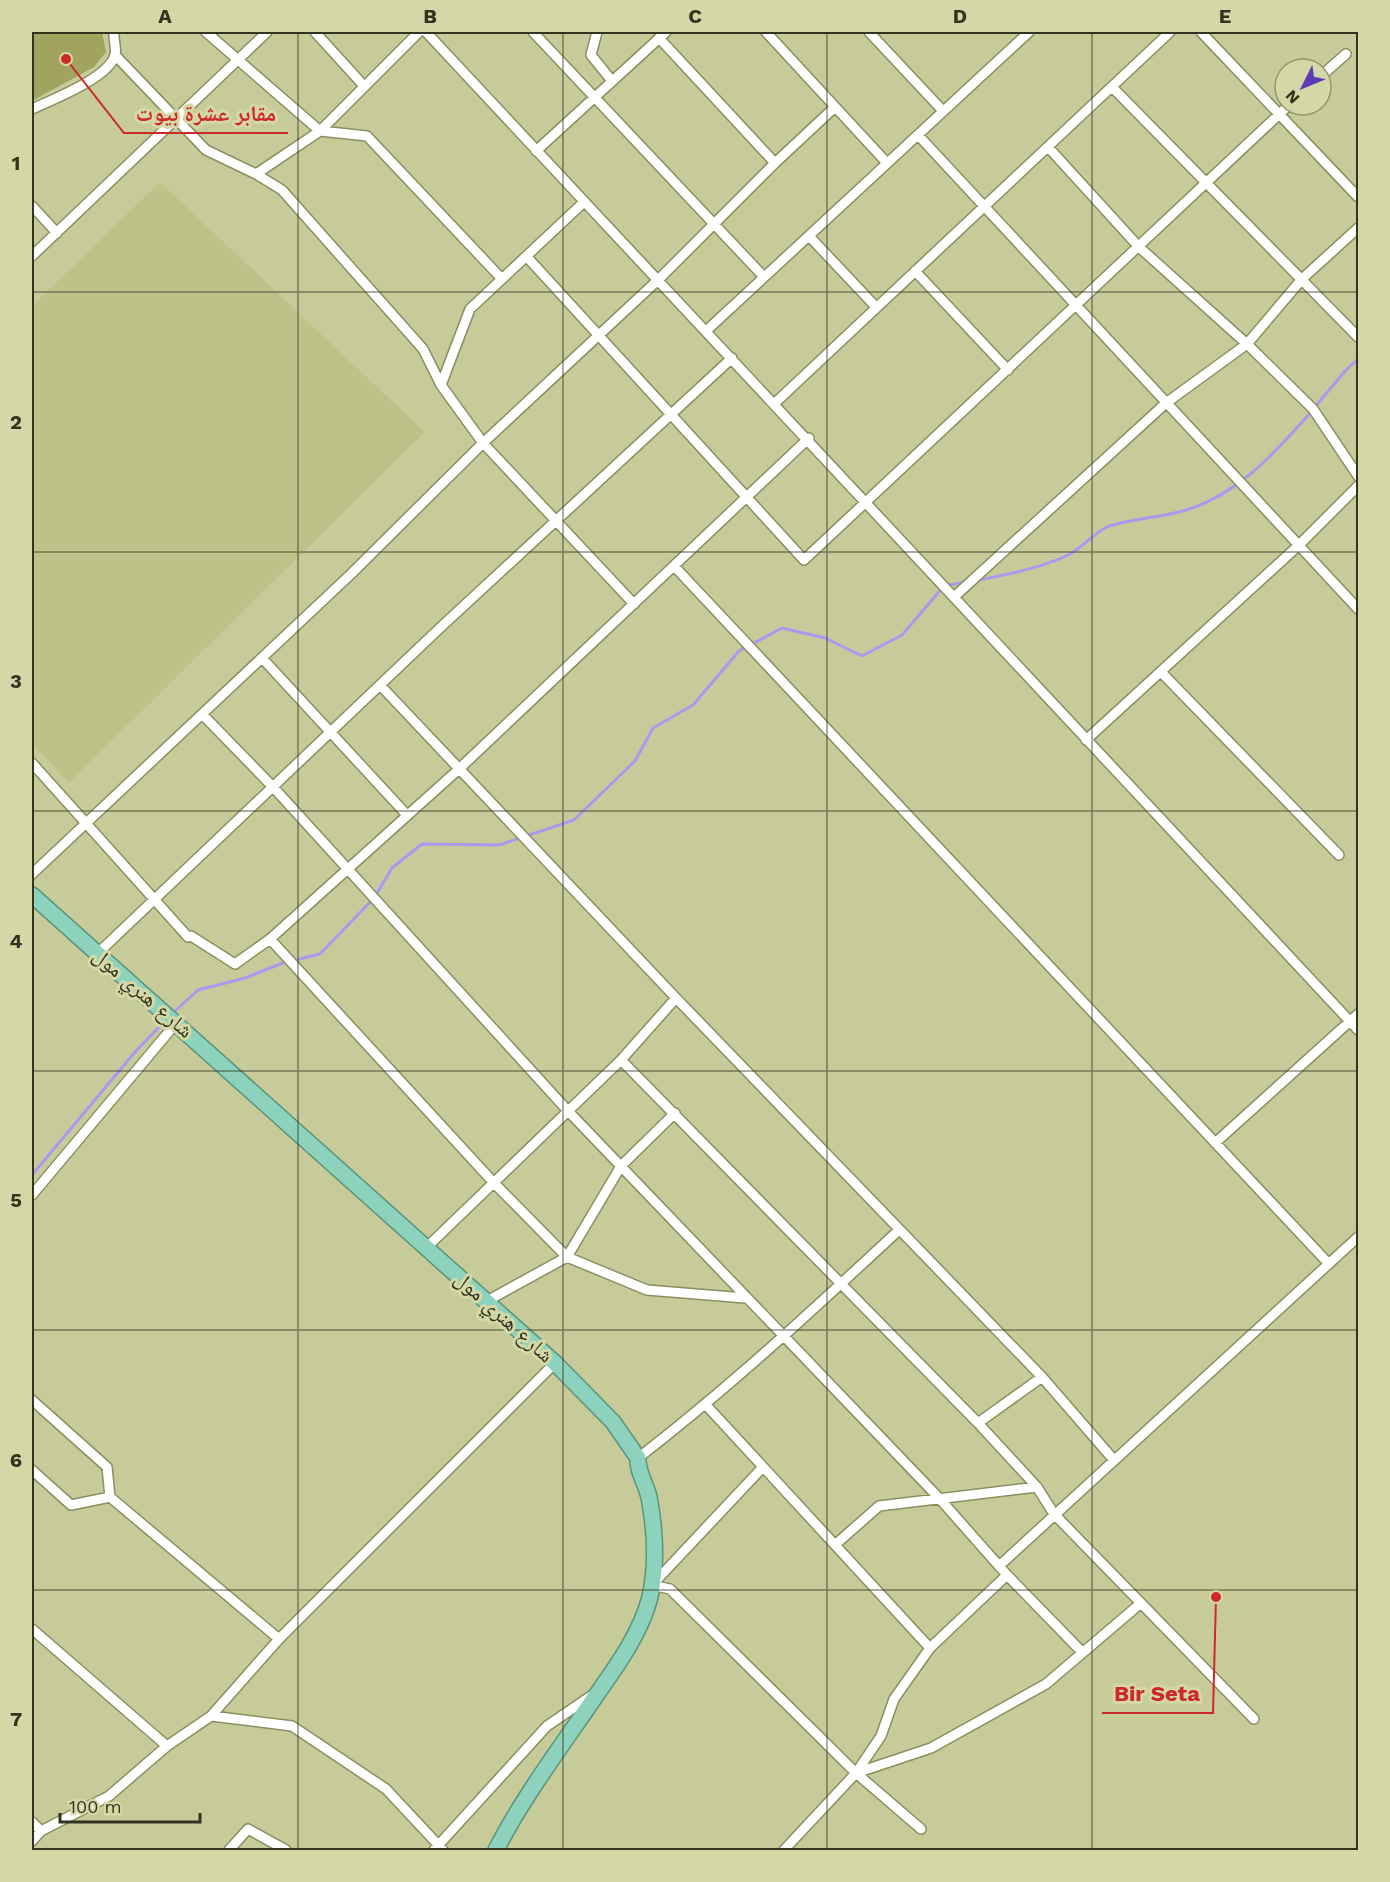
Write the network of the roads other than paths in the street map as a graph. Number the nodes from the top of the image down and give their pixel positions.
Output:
1 (114, 32) edge
2 (206, 32) edge
3 (267, 32) edge
4 (315, 32) edge
5 (419, 32) edge
6 (426, 32) edge
7 (533, 32) edge
8 (597, 32) edge
9 (780, 32) edge
10 (869, 32) edge
11 (1029, 32) edge
12 (1170, 32) edge
13 (1201, 32) edge
14 (663, 35) edge
15 (769, 35) edge
16 (115, 54) junction
17 (1346, 54) dead end
18 (239, 58) junction
19 (1333, 65) edge
20 (612, 81) junction
21 (364, 86) junction
22 (1112, 87) junction
23 (595, 97) junction
24 (835, 107) junction
25 (32, 109) edge
26 (1273, 110) edge
27 (943, 111) junction
28 (1276, 117) edge
29 (1280, 117) edge
30 (175, 119) junction
31 (320, 130) junction
32 (918, 135) junction
33 (1048, 147) junction
34 (536, 151) junction
35 (775, 163) junction
36 (887, 163) junction
37 (256, 174) junction
38 (1207, 184) junction
39 (1359, 197) edge
40 (584, 202) junction
41 (32, 206) edge
42 (984, 207) junction
43 (714, 223) junction
44 (1359, 228) edge
45 (57, 232) junction
46 (809, 236) junction
47 (1139, 247) junction
48 (32, 256) edge
49 (527, 257) junction
50 (915, 270) junction
51 (764, 277) junction
52 (502, 279) junction
53 (1302, 279) junction
54 (658, 280) junction
55 (1076, 306) junction
56 (876, 307) junction
57 (706, 331) junction
58 (599, 335) junction
59 (1359, 337) edge
60 (1247, 344) junction
61 (732, 358) junction
62 (1008, 369) junction
63 (441, 385) junction
64 (775, 403) junction
65 (1166, 403) junction
66 (671, 414) junction
67 (808, 438) junction
68 (483, 443) junction
69 (1359, 476) edge
70 (1359, 486) edge
71 (747, 497) junction
72 (867, 502) junction
73 (557, 520) junction
74 (1299, 545) junction
75 (674, 566) junction
76 (954, 597) junction
77 (634, 604) junction
78 (1359, 609) edge
79 (262, 658) junction
80 (1161, 672) junction
81 (380, 685) junction
82 (202, 714) junction
83 (328, 733) junction
84 (1086, 740) junction
85 (32, 764) edge
86 (459, 769) junction
87 (273, 787) junction
88 (407, 815) junction
89 (87, 822) junction
90 (1340, 855) dead end
91 (348, 868) junction
92 (32, 874) edge
93 (32, 895) edge
94 (155, 899) junction
95 (270, 939) junction
96 (98, 953) junction
97 (676, 998) junction
98 (1359, 1014) edge
99 (1350, 1021) junction
100 (177, 1022) junction
101 (1359, 1030) edge
102 (621, 1060) junction
103 (568, 1111) junction
104 (675, 1113) junction
105 (1215, 1143) junction
106 (621, 1166) junction
107 (494, 1182) junction
108 (32, 1196) edge
109 (900, 1230) junction
110 (1359, 1238) edge
111 (426, 1248) junction
112 (567, 1257) junction
113 (1329, 1264) junction
114 (840, 1285) junction
115 (745, 1298) junction
116 (487, 1301) junction
117 (783, 1338) junction
118 (555, 1363) junction
119 (1041, 1377) junction
120 (32, 1400) edge
121 (706, 1406) junction
122 (978, 1423) junction
123 (638, 1458) junction
124 (1113, 1459) junction
125 (762, 1468) junction
126 (32, 1470) edge
127 (1036, 1486) junction
128 (110, 1497) junction
129 (939, 1498) junction
130 (1054, 1515) junction
131 (836, 1544) junction
132 (999, 1566) junction
133 (1007, 1575) junction
134 (651, 1585) junction
135 (1141, 1603) junction
136 (32, 1629) edge
137 (279, 1640) junction
138 (930, 1648) junction
139 (1082, 1652) junction
140 (601, 1689) junction
141 (211, 1716) junction
142 (1254, 1719) dead end
143 (168, 1746) junction
144 (856, 1773) junction
145 (32, 1822) edge
146 (921, 1829) dead end
147 (41, 1831) junction
148 (32, 1841) edge
149 (438, 1849) edge
150 (229, 1851) edge
151 (286, 1851) edge
152 (496, 1851) edge
153 (784, 1851) edge

1 - 16 street
2 - 18 street
3 - 18 street
4 - 21 street
5 - 21 street
6 - 34 street
7 - 23 street
8 - 20 street
9 - 15 street
10 - 27 street
11 - 27 street
12 - 22 street
13 - 26 street
14 - 20 street
14 - 35 street
15 - 24 street
16 - 25 street
16 - 30 street
17 - 19 street
18 - 30 street
18 - 31 street
20 - 23 street
21 - 31 street
22 - 33 street
22 - 38 street
23 - 34 street
23 - 43 street
24 - 35 street
24 - 36 street
27 - 32 street
28 - 38 street
29 - 39 street
30 - 37 street
30 - 45 street
31 - 37 street
31 - 52 street
32 - 36 street
32 - 42 street
33 - 42 street
33 - 47 street
34 - 40 street
35 - 43 street
36 - 46 street
37 - 63 street
38 - 47 street
38 - 53 street
40 - 49 street
40 - 54 street
41 - 45 street
42 - 50 street
42 - 55 street
43 - 51 street
43 - 54 street
44 - 53 street
45 - 48 street
46 - 51 street
46 - 56 street
47 - 55 street
47 - 60 street
49 - 52 street
49 - 58 street
50 - 56 street
50 - 62 street
51 - 57 street
52 - 63 street
53 - 59 street
53 - 60 street
54 - 57 street
54 - 58 street
55 - 62 street
55 - 65 street
56 - 64 street
57 - 61 street
58 - 66 street
58 - 68 street
60 - 65 street
60 - 69 street
61 - 64 street
61 - 66 street
62 - 72 street
63 - 68 street
64 - 67 street
65 - 74 street
65 - 76 street
66 - 71 street
66 - 73 street
67 - 71 street
67 - 72 street
68 - 73 street
68 - 79 street
70 - 74 street
71 - 72 street
71 - 75 street
72 - 76 street
73 - 77 street
73 - 81 street
74 - 78 street
74 - 80 street
75 - 77 street
75 - 105 street
76 - 84 street
77 - 86 street
79 - 82 street
79 - 83 street
80 - 84 street
80 - 90 street
81 - 83 street
81 - 86 street
82 - 87 street
82 - 89 street
83 - 87 street
83 - 88 street
84 - 99 street
85 - 89 street
86 - 88 street
86 - 97 street
87 - 91 street
87 - 94 street
88 - 91 street
89 - 92 street
89 - 94 street
91 - 95 street
91 - 103 street
93 - 96 highway, شارع هنري مول
94 - 95 street
94 - 96 street
95 - 107 street
96 - 100 highway, شارع هنري مول
97 - 102 street
97 - 109 street
98 - 99 street
99 - 101 street
99 - 105 street
100 - 108 street
100 - 111 highway, شارع هنري مول
102 - 103 street
102 - 104 street
103 - 106 street
103 - 107 street
104 - 106 street
104 - 114 street
105 - 113 street
106 - 112 street
106 - 115 street
107 - 111 street
107 - 112 street
109 - 114 street
109 - 119 street
110 - 113 street
111 - 116 highway, شارع هنري مول
112 - 115 street
112 - 116 street
113 - 124 street
114 - 117 street
114 - 122 street
115 - 117 street
116 - 118 highway, شارع هنري مول
117 - 121 street
117 - 129 street
118 - 123 highway, شارع هنري مول
118 - 137 street
119 - 122 street
119 - 124 street
120 - 128 street
121 - 123 street
121 - 125 street
122 - 127 street
123 - 134 highway, شارع هنري مول
124 - 130 street
125 - 131 street
125 - 134 street
126 - 128 street
127 - 129 street
127 - 130 street
128 - 137 street
129 - 131 street
129 - 132 street
130 - 132 street
130 - 135 street
131 - 138 street
132 - 133 street
133 - 138 street
133 - 139 street
134 - 140 highway, شارع هنري مول
134 - 144 street
135 - 139 street
135 - 142 street
136 - 143 street
137 - 141 street
138 - 144 street
139 - 144 street
140 - 149 street
140 - 152 highway, شارع هنري مول
141 - 143 street
141 - 149 street
143 - 147 street
144 - 146 street
144 - 153 street
145 - 147 street
147 - 148 street
150 - 151 street

